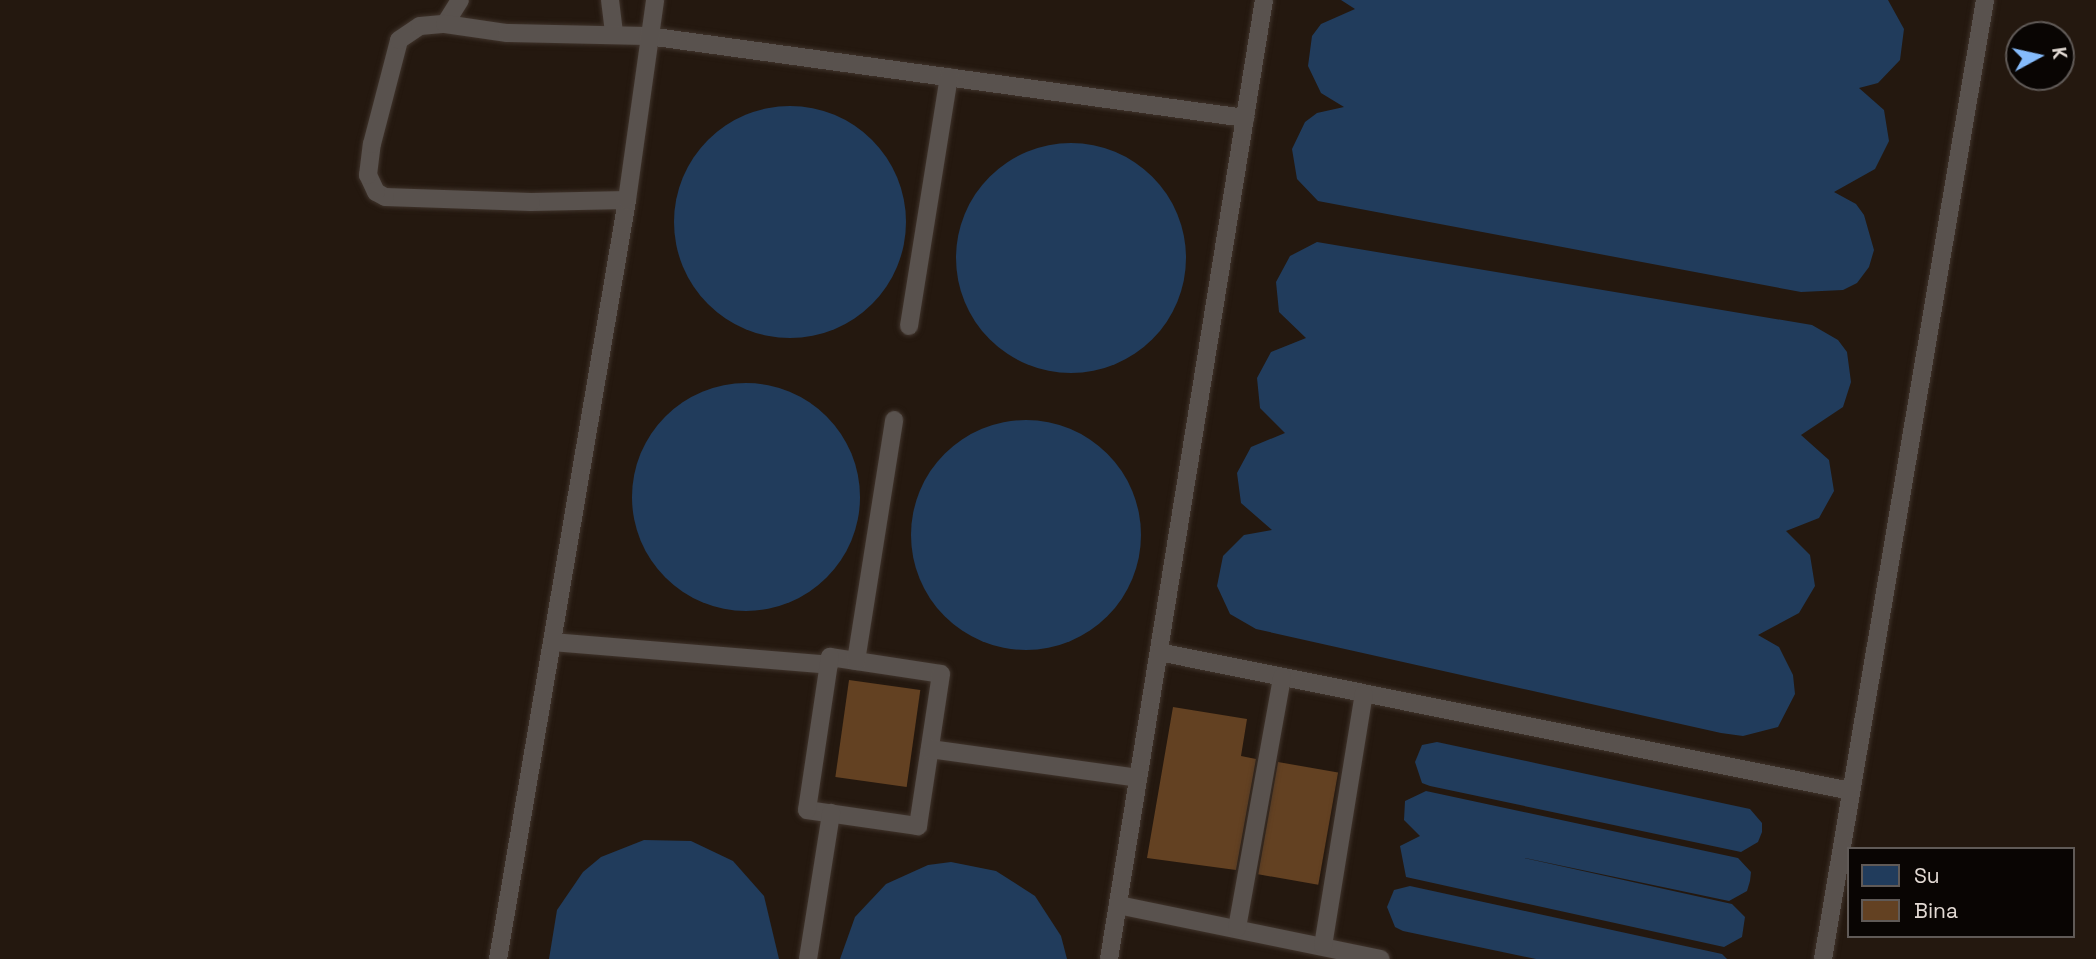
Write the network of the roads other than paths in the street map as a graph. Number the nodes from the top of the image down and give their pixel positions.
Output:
1 (460, 0) edge
2 (610, 0) edge
3 (655, 0) edge
4 (1264, 0) edge
5 (1985, 0) edge
6 (445, 24) junction
7 (614, 34) junction
8 (648, 36) junction
9 (949, 77) junction
10 (1245, 118) junction
11 (627, 200) junction
12 (909, 326) dead end
13 (894, 420) dead end
14 (552, 642) junction
15 (1159, 652) junction
16 (856, 661) junction
17 (829, 666) junction
18 (1282, 677) junction
19 (1364, 694) junction
20 (930, 749) junction
21 (1138, 778) junction
22 (1851, 792) junction
23 (831, 813) junction
24 (1118, 905) junction
25 (1237, 928) junction
26 (1323, 946) junction
27 (498, 959) edge
28 (808, 959) edge
29 (1109, 959) edge
30 (1380, 959) edge
31 (1823, 959) edge

1 - 6 lane
2 - 7 lane
3 - 8 lane
4 - 10 lane
5 - 22 lane
6 - 7 lane
6 - 11 lane
7 - 8 lane
8 - 9 lane
8 - 11 lane
9 - 10 lane
9 - 12 lane
10 - 15 lane
11 - 14 lane
13 - 16 lane
14 - 17 lane
14 - 27 lane
15 - 18 lane
15 - 21 lane
16 - 17 lane
16 - 20 lane
17 - 23 lane
18 - 19 lane
18 - 25 lane
19 - 22 lane
19 - 26 lane
20 - 21 lane
20 - 23 lane
21 - 24 lane
22 - 31 lane
23 - 28 lane
24 - 25 lane
24 - 29 lane
25 - 26 lane
26 - 30 lane

